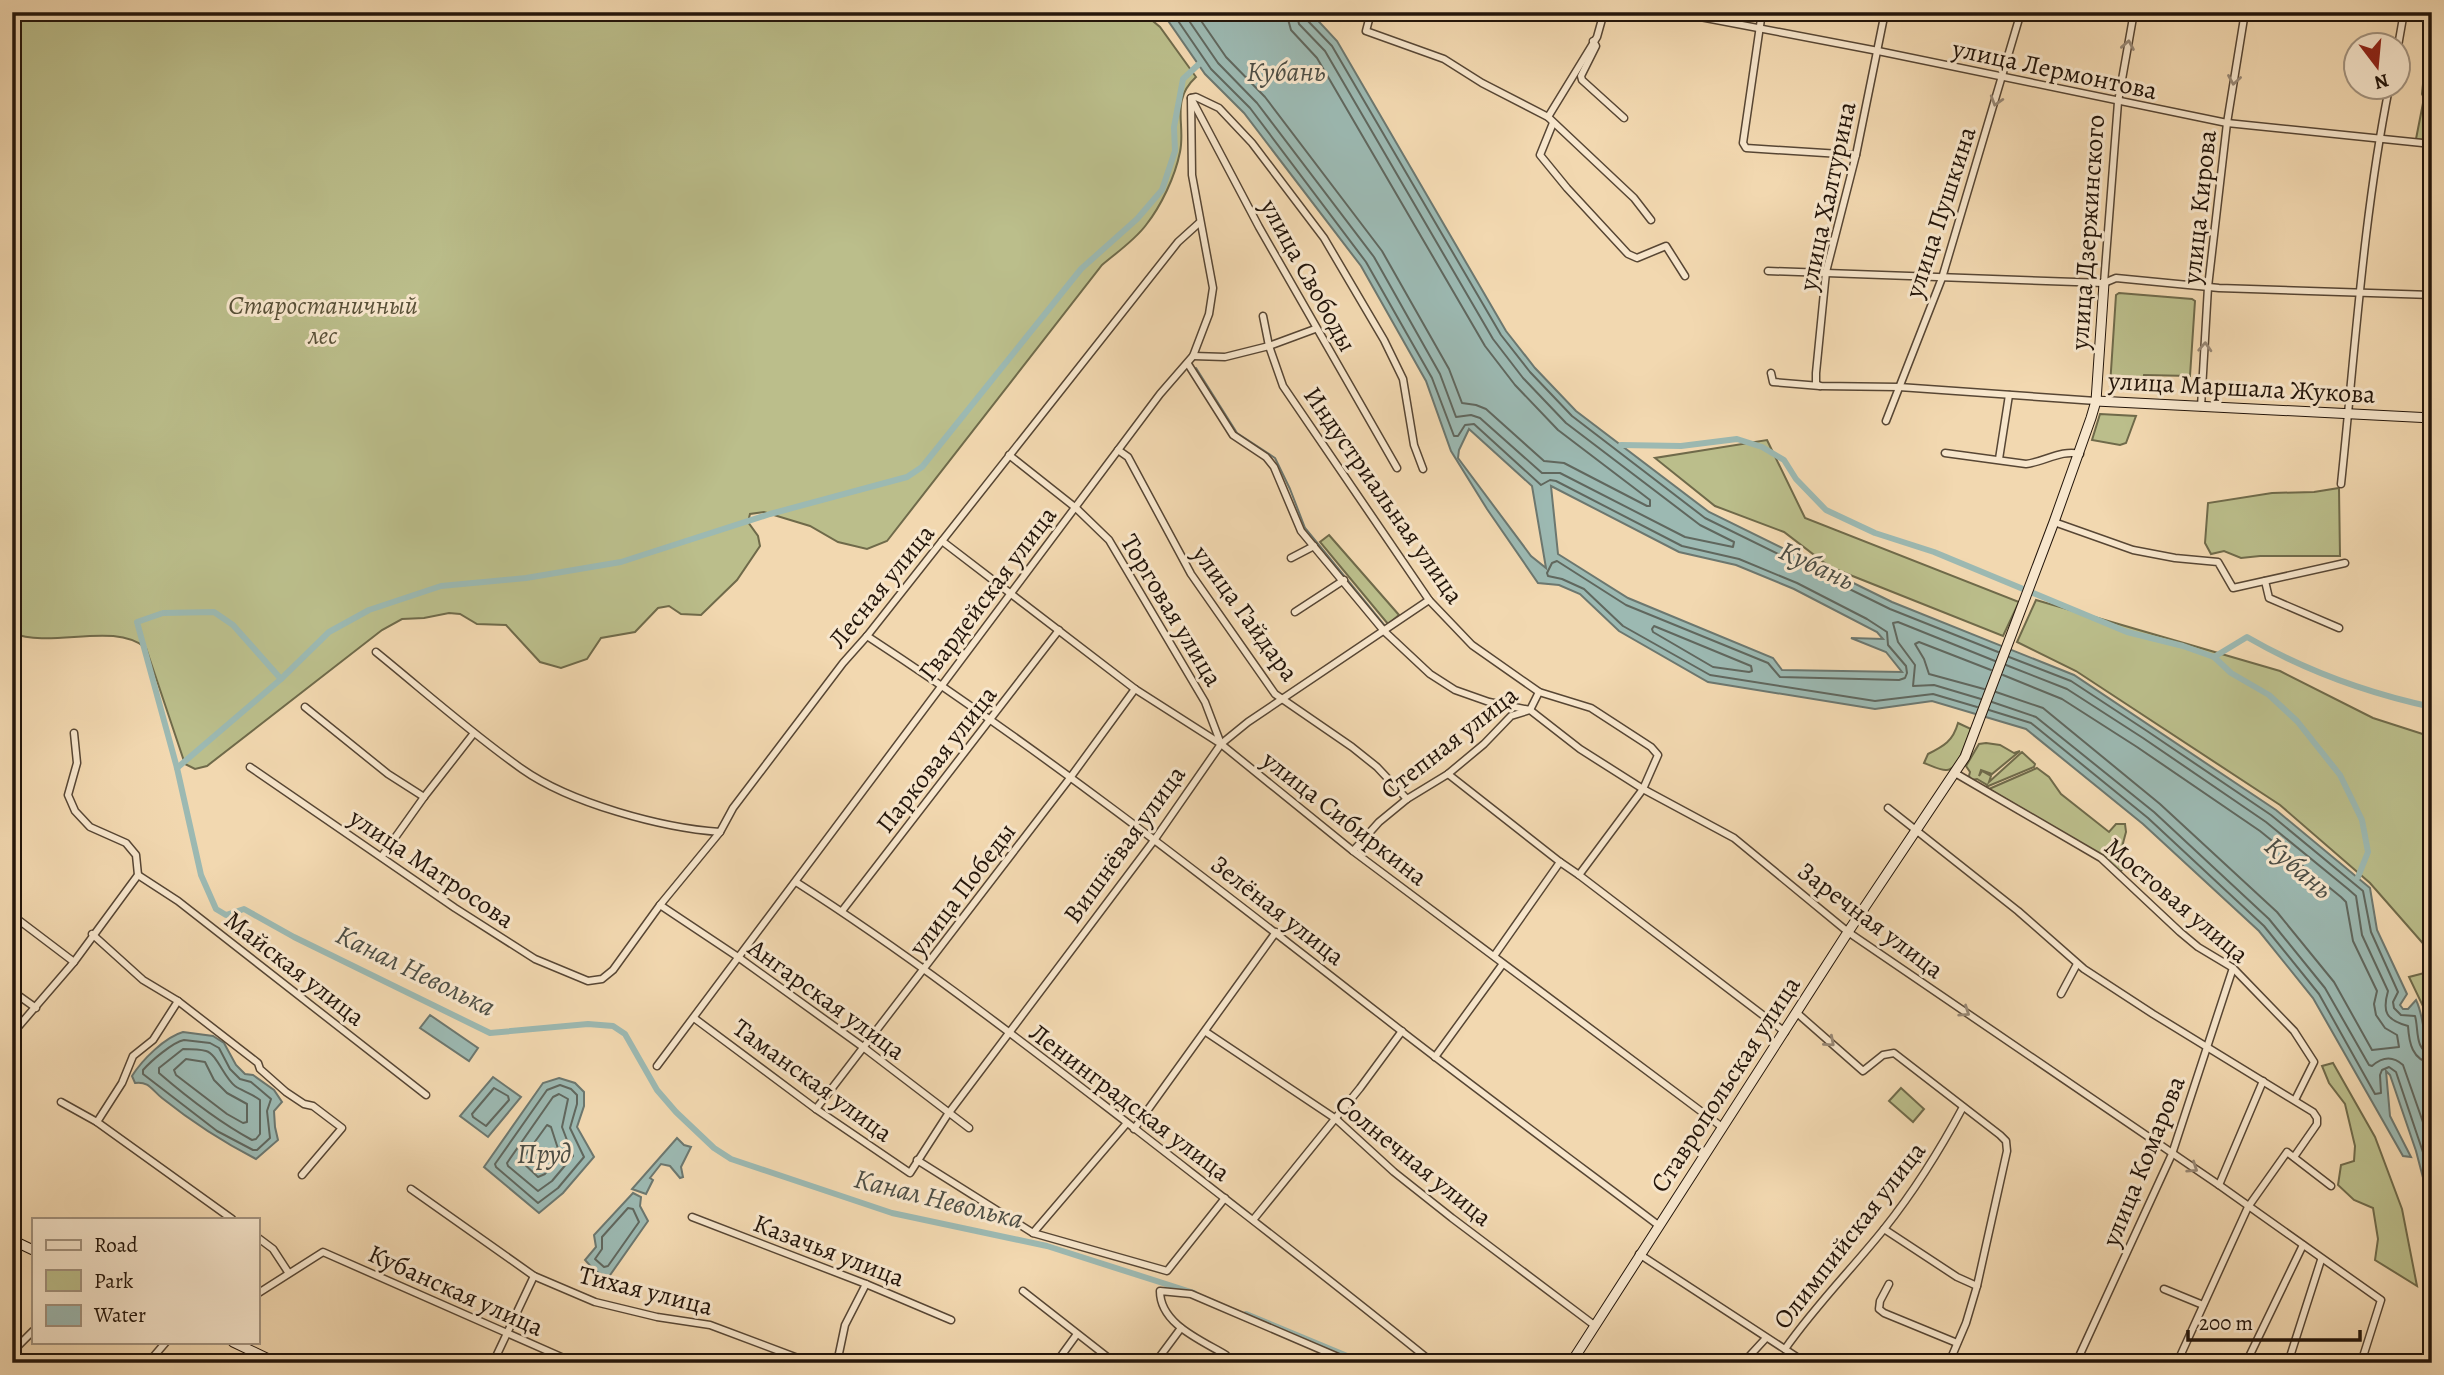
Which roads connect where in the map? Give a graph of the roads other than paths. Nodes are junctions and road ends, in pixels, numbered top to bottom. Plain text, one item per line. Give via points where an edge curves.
1 (1371, 12) edge
2 (1604, 12) edge
3 (1674, 12) edge
4 (1762, 12) edge
5 (1885, 12) edge
6 (2021, 12) edge
7 (2134, 12) edge
8 (2245, 12) edge
9 (2404, 12) edge
10 (1759, 30) junction
11 (2400, 32) edge
12 (1593, 41) junction
13 (1878, 51) junction
14 (2003, 77) junction
15 (1191, 98) junction
16 (2118, 102) junction
17 (2386, 102) edge
18 (1623, 118) dead end
19 (1550, 120) junction
20 (2227, 123) junction
21 (2379, 139) junction
22 (2432, 144) edge
23 (1856, 155) junction
24 (1651, 220) dead end
25 (1199, 223) junction
26 (1768, 271) dead end
27 (1826, 272) junction
28 (1685, 276) dead end
29 (1942, 278) junction
30 (2104, 283) junction
31 (2208, 287) junction
32 (2360, 292) junction
33 (2432, 295) edge
34 (1263, 316) dead end
35 (1315, 328) junction
36 (1269, 346) junction
37 (1194, 356) junction
38 (1188, 364) junction
39 (1771, 373) dead end
40 (1820, 386) junction
41 (1899, 387) junction
42 (2009, 395) junction
43 (2096, 401) junction
44 (2201, 407) junction
45 (2348, 414) junction
46 (2432, 418) edge
47 (1886, 421) dead end
48 (1118, 450) junction
49 (1945, 453) dead end
50 (2080, 454) junction
51 (1009, 455) junction
52 (1999, 459) junction
53 (1397, 468) dead end
54 (1423, 469) dead end
55 (2341, 484) dead end
56 (1076, 508) junction
57 (2054, 522) junction
58 (942, 541) junction
59 (1314, 546) junction
60 (1291, 558) dead end
61 (2345, 563) dead end
62 (1344, 580) junction
63 (2265, 581) junction
64 (1012, 593) junction
65 (1429, 600) junction
66 (1295, 612) dead end
67 (2339, 628) dead end
68 (1059, 629) junction
69 (1384, 631) junction
70 (867, 636) junction
71 (376, 652) dead end
72 (942, 684) junction
73 (1135, 689) junction
74 (1538, 692) junction
75 (1283, 699) junction
76 (305, 707) dead end
77 (1530, 710) junction
78 (992, 719) junction
79 (74, 733) dead end
80 (474, 733) junction
81 (1975, 734) joint
82 (1220, 744) junction
83 (250, 767) dead end
84 (1955, 773) junction
85 (1448, 774) junction
86 (1070, 778) junction
87 (1643, 789) junction
88 (424, 797) junction
89 (1406, 799) junction
90 (1888, 808) dead end
91 (1916, 830) junction
92 (720, 832) junction
93 (1155, 839) junction
94 (1353, 851) junction
95 (382, 856) junction
96 (1560, 862) junction
97 (138, 875) junction
98 (1580, 875) junction
99 (796, 881) junction
100 (660, 905) junction
101 (842, 911) junction
102 (12, 915) edge
103 (1276, 932) junction
104 (1848, 932) junction
105 (92, 934) junction
106 (1494, 956) junction
107 (738, 957) junction
108 (74, 962) junction
109 (2077, 964) junction
110 (1502, 965) junction
111 (2233, 968) junction
112 (924, 970) junction
113 (602, 979) joint
114 (12, 991) edge
115 (2061, 994) dead end
116 (178, 1001) junction
117 (36, 1008) junction
118 (1797, 1013) junction
119 (694, 1018) junction
120 (1402, 1031) junction
121 (1008, 1032) junction
122 (1206, 1032) junction
123 (1785, 1032) junction
124 (12, 1034) edge
125 (863, 1047) junction
126 (2208, 1048) junction
127 (1436, 1058) junction
128 (657, 1066) dead end
129 (2263, 1081) junction
130 (426, 1095) dead end
131 (2295, 1100) junction
132 (61, 1102) dead end
133 (1963, 1107) junction
134 (816, 1109) junction
135 (948, 1114) junction
136 (1336, 1119) junction
137 (97, 1122) junction
138 (1127, 1123) junction
139 (1722, 1127) junction
140 (969, 1128) dead end
141 (1134, 1129) junction
142 (2172, 1154) junction
143 (2294, 1157) junction
144 (918, 1160) junction
145 (910, 1173) joint
146 (302, 1175) dead end
147 (2219, 1185) junction
148 (2331, 1186) dead end
149 (411, 1189) dead end
150 (1225, 1198) junction
151 (2248, 1207) junction
152 (692, 1217) dead end
153 (231, 1218) edge
154 (1253, 1220) junction
155 (1658, 1225) junction
156 (1884, 1230) junction
157 (1033, 1233) junction
158 (259, 1238) edge
159 (12, 1240) edge
160 (2302, 1245) junction
161 (32, 1250) edge
162 (1639, 1254) junction
163 (2321, 1260) junction
164 (288, 1272) junction
165 (534, 1276) junction
166 (866, 1284) junction
167 (1889, 1284) dead end
168 (1977, 1286) junction
169 (2164, 1289) dead end
170 (259, 1291) edge
171 (1023, 1291) dead end
172 (2203, 1306) junction
173 (951, 1320) dead end
174 (1594, 1325) junction
175 (1181, 1328) junction
176 (32, 1332) edge
177 (507, 1334) junction
178 (1077, 1334) junction
179 (1766, 1338) junction
180 (1957, 1343) junction
181 (164, 1344) edge
182 (237, 1344) edge
183 (1785, 1349) junction
184 (12, 1353) edge
185 (1226, 1355) dead end
186 (148, 1363) edge
187 (277, 1363) edge
188 (493, 1363) edge
189 (575, 1363) edge
190 (811, 1363) edge
191 (837, 1363) edge
192 (1056, 1363) edge
193 (1115, 1363) edge
194 (1156, 1363) edge
195 (1352, 1363) edge
196 (1433, 1363) edge
197 (1571, 1363) edge
198 (1743, 1363) edge
199 (1806, 1363) edge
200 (1949, 1363) edge
201 (2076, 1363) edge
202 (2176, 1363) edge
203 (2246, 1363) edge
204 (2288, 1363) edge
205 (2361, 1363) edge

1 - 19 street via 1366,31 1444,59
2 - 12 street
3 - 10 street, улица Лермонтова
4 - 10 street
5 - 13 street, улица Халтурина
6 - 14 street, улица Пушкина
16 -> 7 street, улица Дзержинского
8 -> 20 street, улица Кирова
9 - 11 street
10 - 13 street, улица Лермонтова
10 - 23 street via 1742,144 1746,148
12 - 18 street via 1596,46 1581,76
12 - 19 street
13 - 14 street, улица Лермонтова
13 - 23 street, улица Халтурина
14 - 16 street, улица Лермонтова
14 -> 29 street, улица Пушкина
15 - 25 street, Гвардейская улица via 1192,175
15 - 35 street, улица Свободы
15 - 54 street via 1219,108 1244,134 1324,238 1403,379
16 - 20 street, улица Лермонтова
16 - 30 street, улица Дзержинского
17 - 21 street
19 - 24 street
19 - 28 street via 1540,155 1567,188 1628,254 1637,258 1666,246
20 - 21 street, улица Лермонтова
20 - 31 street, улица Кирова
21 - 22 street, улица Лермонтова
21 - 32 street
23 - 27 street, улица Халтурина
25 - 37 street, Гвардейская улица via 1213,288
25 - 51 street, Лесная улица via 1178,242
26 - 27 street
27 - 29 street
27 - 40 street, улица Халтурина via 1816,373
29 - 30 street
29 - 41 street, улица Пушкина
30 - 31 street via 2116,278
30 - 43 main road, улица Дзержинского
31 - 32 street
44 -> 31 street, улица Кирова
32 - 33 street
32 - 45 street
34 - 36 street, Индустриальная улица
35 - 36 street
35 - 53 street, улица Свободы
36 - 37 street via 1225,357
36 - 65 street, Индустриальная улица via 1283,386
37 - 38 street, Гвардейская улица
38 - 48 street, Гвардейская улица
38 - 59 street, Заречная улица via 1233,435 1274,467 1301,531
39 - 40 street, улица Маршала Жукова via 1773,382
40 - 41 street, улица Маршала Жукова
41 - 42 street, улица Маршала Жукова
41 - 47 street, улица Пушкина
42 - 43 street, улица Маршала Жукова
42 - 52 street
43 - 44 main road, улица Маршала Жукова
43 - 50 main road, улица Дзержинского
44 - 45 main road, улица Маршала Жукова
45 - 46 main road, улица Маршала Жукова
45 - 55 street
48 - 56 street, Гвардейская улица
48 - 75 street, улица Гайдара via 1128,457 1191,574
49 - 52 street
50 - 52 street via 2071,451 2026,464
50 - 57 main road, улица Дзержинского
51 - 56 street, Торговая улица
51 - 58 street, Лесная улица
56 - 64 street, Гвардейская улица
56 - 82 street, Торговая улица via 1117,550 1205,702
57 - 63 street via 2133,550 2218,562 2233,588
57 - 81 main road, улица Дзержинского
58 - 64 street, улица Сибиркина
58 - 70 street, Лесная улица
59 - 60 street
59 - 62 street, Заречная улица
61 - 63 street
62 - 66 street
62 - 69 street, Заречная улица
63 - 67 street via 2269,598
64 - 68 street, улица Сибиркина
64 - 72 street, Гвардейская улица
65 - 69 street, Вишнёвая улица
65 - 74 street, Индустриальная улица via 1472,645
68 - 73 street, улица Сибиркина
68 - 78 street, Парковая улица
69 - 75 street, Вишнёвая улица
69 - 77 street, Заречная улица via 1430,674 1455,690
70 - 72 street, Зелёная улица
70 - 92 street, Лесная улица via 741,796
71 - 80 street
72 - 78 street, Зелёная улица
72 - 99 street, Гвардейская улица
73 - 82 street, улица Сибиркина
73 - 86 street, улица Победы
74 - 77 street, Степная улица
74 - 87 street, Индустриальная улица via 1591,708 1651,747 1658,755 1657,762
75 - 82 street, Вишнёвая улица
75 - 89 street, улица Гайдара via 1352,747
76 - 88 street
77 - 85 street, Степная улица via 1511,716
77 - 87 street, Заречная улица
78 - 86 street, Зелёная улица
78 - 101 street, Парковая улица
79 - 97 street via 77,763 68,795 75,811 90,827 126,844 136,855
80 - 88 street
80 - 92 street via 524,771 583,800 690,830
81 - 84 main road, Ставропольская улица
82 - 93 street, Вишнёвая улица
82 - 94 street, улица Сибиркина
83 - 95 street, улица Матросова
84 - 91 main road, Ставропольская улица
84 - 111 street, Мостовая улица via 2101,858 2180,932
85 - 89 street, Степная улица
85 - 96 street
86 - 93 street, Зелёная улица
86 - 112 street, улица Победы
87 - 98 street, Индустриальная улица
87 - 104 street, Заречная улица via 1734,838
88 - 95 street
89 - 94 street, Степная улица
90 - 91 street
91 - 104 main road, Ставропольская улица
91 - 109 street
92 - 100 street, Лесная улица
93 - 103 street, Зелёная улица
93 - 121 street, Вишнёвая улица
94 - 106 street, улица Сибиркина
95 - 113 street, улица Матросова via 535,959 588,981
96 - 98 street
96 - 106 street
97 - 105 street
97 - 130 street, Майская улица via 178,901
98 - 123 street
99 - 101 street, Ленинградская улица
99 - 107 street, Гвардейская улица
100 - 107 street, Ангарская улица
100 - 113 street, Лесная улица
101 - 112 street, Ленинградская улица
102 - 108 street
103 - 120 street, Зелёная улица
103 - 122 street
104 - 118 main road, Ставропольская улица
104 -> 142 street, Заречная улица
105 - 108 street
105 - 116 street via 143,980
106 - 110 street, улица Сибиркина
107 - 119 street, Гвардейская улица
107 - 125 street, Ангарская улица
108 - 117 street
109 - 115 street
109 - 126 street
110 - 127 street
110 - 139 street, улица Сибиркина
111 - 126 street, улица Комарова
111 - 131 street, Мостовая улица via 2294,1031 2314,1062
112 - 121 street, Ленинградская улица
112 - 125 street, улица Победы
114 - 117 street
116 - 137 street via 153,1040 133,1056
116 - 146 street via 258,1063 286,1092 342,1128
117 - 124 street
118 - 123 main road, Ставропольская улица
118 -> 133 street via 1863,1071 1883,1055 1894,1053
119 - 128 street, Гвардейская улица
119 - 134 street, Таманская улица
120 - 127 street, Зелёная улица
120 - 136 street
121 - 135 street, Вишнёвая улица
121 - 138 street, Ленинградская улица
122 - 136 street, Солнечная улица
122 - 141 street
123 - 139 main road, Ставропольская улица
125 - 134 street, улица Победы
125 - 135 street, Ангарская улица
126 - 129 street
126 - 142 street, улица Комарова
127 - 155 street, Зелёная улица
129 - 131 street
129 - 147 street
131 - 143 street via 2317,1118
132 - 137 street
133 - 156 street, Олимпийская улица via 1928,1171
133 - 168 street via 2000,1135 2007,1151
134 - 145 street, Таманская улица
135 - 140 street, Ангарская улица
135 - 144 street, Вишнёвая улица
136 - 154 street
136 - 174 street, Солнечная улица via 1394,1172
137 - 153 street
138 - 141 street, Ленинградская улица
138 - 157 street
139 - 155 main road, Ставропольская улица
141 - 150 street, Ленинградская улица
142 -> 147 street, Заречная улица
142 - 201 street, улица Комарова
143 - 148 street
143 - 151 street via 2287,1152
144 - 145 street, Вишнёвая улица
144 - 157 street, Таманская улица
147 - 151 street, Заречная улица
149 - 165 street, Тихая улица
150 - 154 street, Ленинградская улица
150 - 157 street, Таманская улица via 1167,1271
151 - 160 street, Заречная улица
151 - 172 street
152 - 166 street, Казачья улица
154 - 196 street, Ленинградская улица
155 - 162 main road, Ставропольская улица
156 - 168 street
156 - 183 street, Олимпийская улица
158 - 164 street via 273,1249
159 - 161 main road
160 - 163 street, Заречная улица
160 - 203 street
162 - 174 main road, Ставропольская улица
162 - 179 street
163 - 204 street
163 - 205 street, Заречная улица via 2381,1300
164 - 170 street
164 - 177 street, Кубанская улица via 323,1252
165 - 177 street
165 - 190 street, Тихая улица via 595,1302 710,1325
166 - 173 street, Казачья улица
166 - 191 street via 845,1325
167 - 180 street via 1879,1309
168 - 180 street
169 - 172 street
171 - 178 street
172 - 202 street
174 - 197 main road, Ставропольская улица
175 - 185 street
175 - 194 street
175 - 195 street via 1163,1310 1160,1291 1191,1294
176 - 184 street
177 - 188 street
177 - 189 street, Кубанская улица
178 - 192 street
178 - 193 street
179 - 183 street
179 - 198 street, Олимпийская улица
180 - 200 street
181 - 186 street
182 - 187 main road
183 - 199 street

